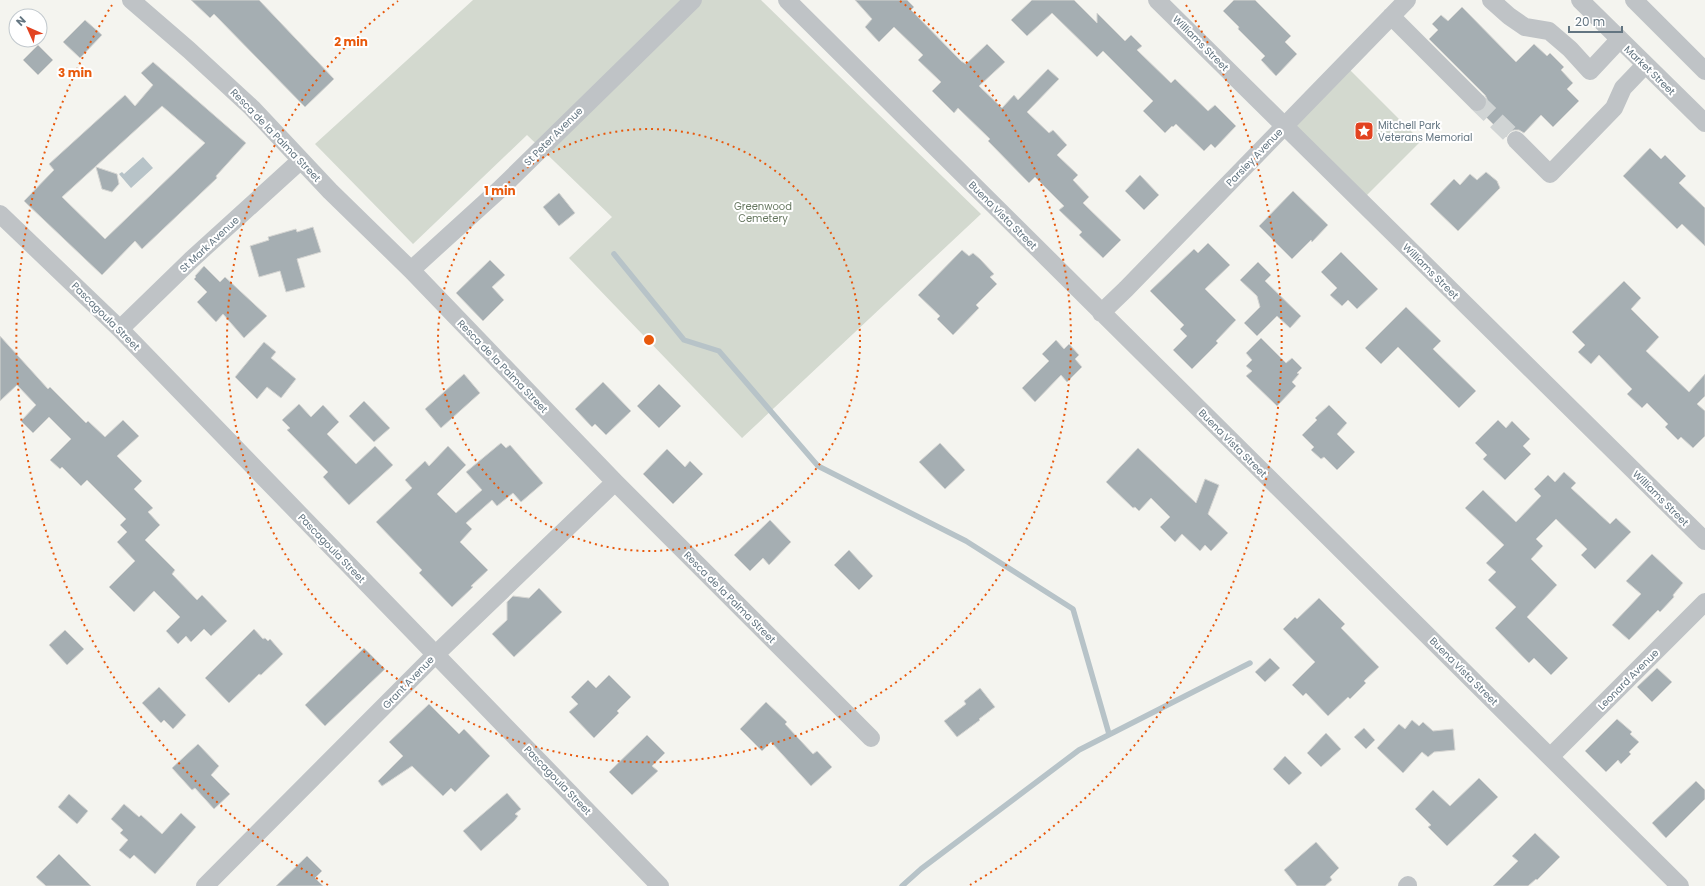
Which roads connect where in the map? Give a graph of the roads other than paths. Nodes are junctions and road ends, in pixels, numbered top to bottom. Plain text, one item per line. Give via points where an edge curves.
1 (131, 0) edge
2 (693, 0) edge
3 (787, 0) edge
4 (1157, 0) edge
5 (1407, 0) edge
6 (1492, 0) edge
7 (1580, 0) edge
8 (1634, 0) edge
9 (1391, 16) junction
10 (1619, 40) junction
11 (1645, 65) junction
12 (1705, 71) edge
13 (1477, 102) tunnel mouth
14 (1705, 123) edge
15 (1284, 126) junction
16 (1516, 140) tunnel mouth
17 (301, 160) junction
18 (0, 214) edge
19 (411, 270) junction
20 (1102, 313) junction
21 (120, 329) junction
22 (615, 482) junction
23 (1705, 542) edge
24 (1705, 602) edge
25 (436, 654) junction
26 (871, 738) dead end
27 (1551, 756) junction
28 (205, 886) edge
29 (660, 886) edge
30 (1680, 886) edge

1 - 17 street, Resca de la Palma Street via 252,108
2 - 19 street, St Peter Avenue via 499,190
3 - 20 street, Buena Vista Street
4 - 15 street, Williams Street
5 - 9 street, Parsley Avenue
6 - 10 street via 1525,27 1549,31 1590,71
7 - 10 street, Market Street
8 - 12 street
9 - 13 street
9 - 15 street, Parsley Avenue
10 - 11 street, Market Street
11 - 14 street, Market Street
11 - 16 street via 1623,88 1614,108 1550,174
15 - 20 street, Parsley Avenue
15 - 23 street, Williams Street
17 - 19 street, Resca de la Palma Street
17 - 21 street, St Mark Avenue
18 - 21 street, Pascagoula Street
19 - 22 street, Resca de la Palma Street
20 - 27 street, Buena Vista Street
21 - 25 street, Pascagoula Street
22 - 25 street, Grant Avenue
22 - 26 street, Resca de la Palma Street
24 - 27 street, Leonard Avenue
25 - 28 street, Grant Avenue
25 - 29 street, Pascagoula Street
27 - 30 street, Buena Vista Street

